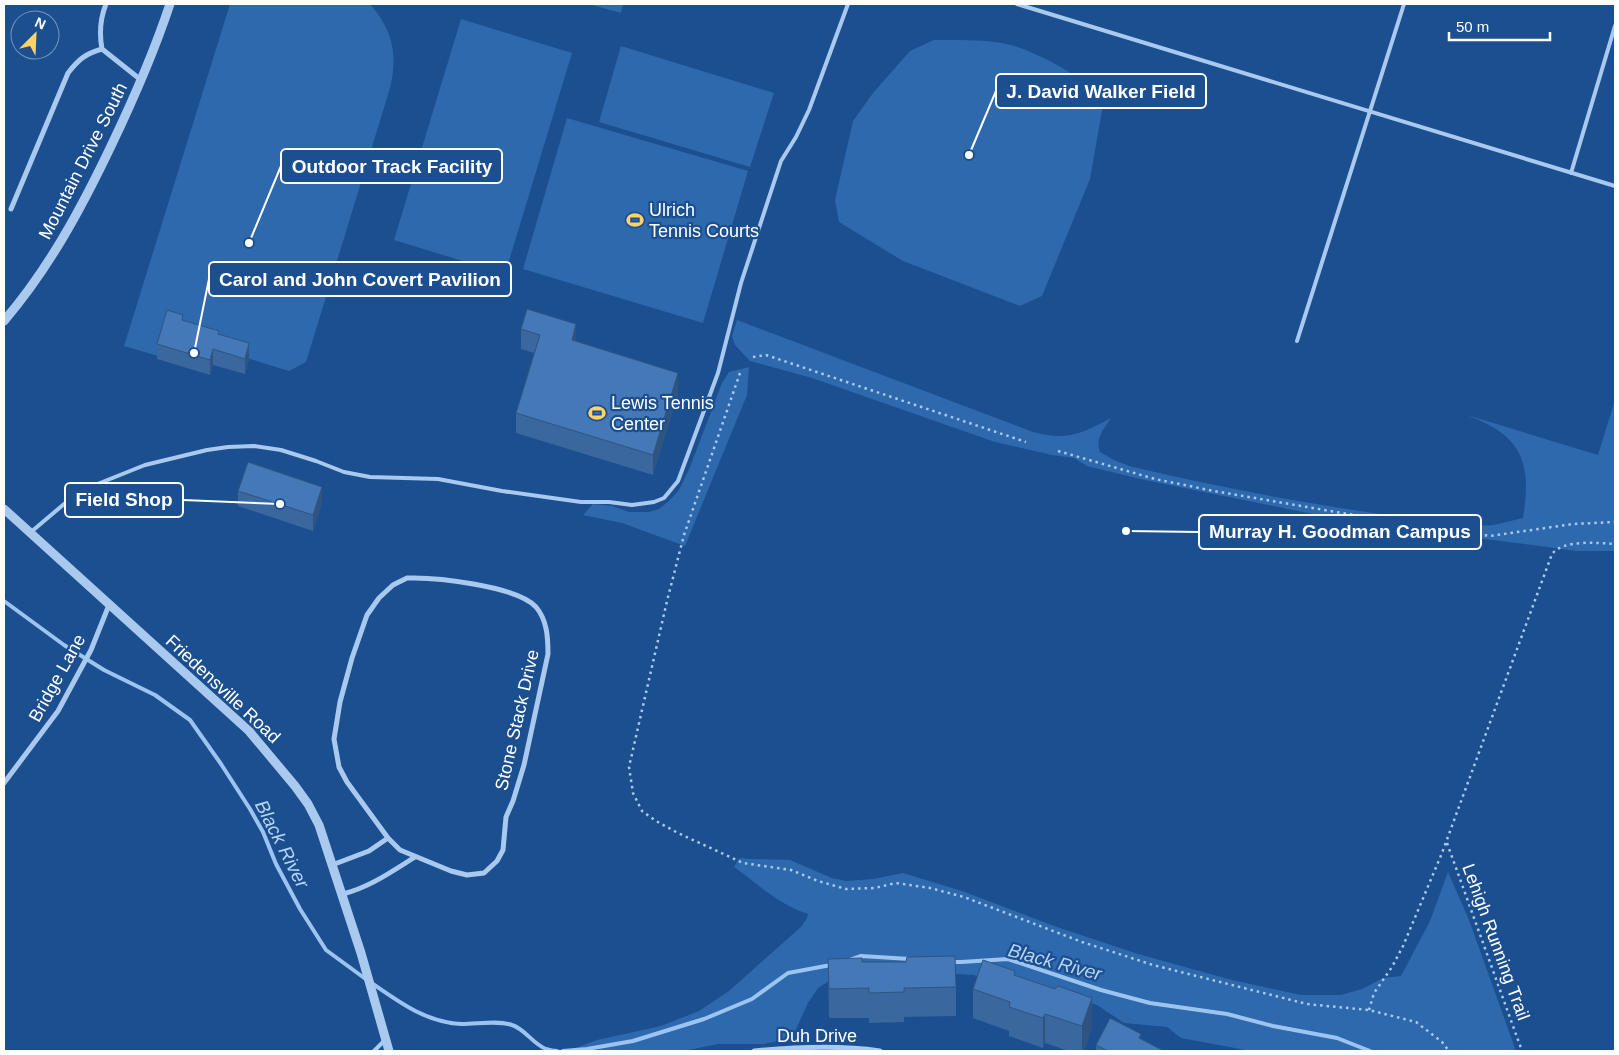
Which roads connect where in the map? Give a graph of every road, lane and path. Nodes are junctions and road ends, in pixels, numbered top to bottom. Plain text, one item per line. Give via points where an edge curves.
1 (106, 4) edge
2 (170, 4) edge
3 (848, 4) edge
4 (1019, 4) edge
5 (1404, 4) edge
6 (1615, 26) edge
7 (102, 48) junction
8 (142, 80) junction
9 (1370, 112) junction
10 (1571, 173) junction
11 (1615, 186) edge
12 (11, 209) dead end
13 (4, 321) edge
14 (1297, 341) dead end
15 (753, 357) dead end
16 (740, 373) dead end
17 (1026, 442) dead end
18 (1058, 451) dead end
19 (4, 509) edge
20 (1615, 522) edge
21 (30, 533) junction
22 (1615, 544) edge
23 (109, 605) junction
24 (4, 784) edge
25 (388, 838) junction
26 (1446, 841) junction
27 (414, 857) junction
28 (332, 865) junction
29 (343, 894) junction
30 (1369, 1010) junction
31 (385, 1040) junction
32 (374, 1051) edge
33 (389, 1051) edge
34 (754, 1051) edge
35 (880, 1051) edge
36 (1449, 1051) edge
37 (1522, 1051) edge

1 - 7 street via 100,24
2 - 8 street, Mountain Drive South
3 - 21 lane via 809,110 780,160 741,283 718,373 678,481 664,498 632,505 582,502 438,479 370,477 344,472 281,450 228,447 145,466 95,485 70,498
4 - 9 lane
5 - 9 lane
6 - 10 lane
7 - 8 street
7 - 12 street via 86,54 68,72
8 - 13 street, Mountain Drive South via 60,245
9 - 10 lane
9 - 14 lane
10 - 11 lane
15 - 17 path via 766,355
16 - 30 path via 684,535 631,758 629,767 633,792 642,811 678,833 743,863 791,870 846,889 875,888 896,882 930,888 964,897 1153,965 1307,1004
18 - 20 path via 1155,479 1214,491 1490,536 1573,524
19 - 21 street, Friedensville Road
21 - 23 street, Friedensville Road
22 - 26 path via 1586,543 1561,547 1552,554
23 - 24 street, Bridge Lane via 91,650 51,722
23 - 28 street, Friedensville Road via 249,731 282,769 319,825
25 - 27 street, Stone Stack Drive via 400,850
25 - 27 street, Stone Stack Drive via 339,767 334,739 340,702 367,615 393,585 407,578 454,582 512,593 525,599 536,607 544,620 548,654 524,765 506,817 503,850 498,862 484,873 467,875
25 - 28 street via 369,851
26 - 30 path via 1403,946 1374,993
26 - 37 path, Lehigh Running Trail
27 - 29 street via 382,879
28 - 29 street, Friedensville Road
29 - 31 street, Friedensville Road
30 - 36 path via 1416,1022
31 - 32 lane
31 - 33 street, Friedensville Road
34 - 35 street, Duh Drive via 856,1048

